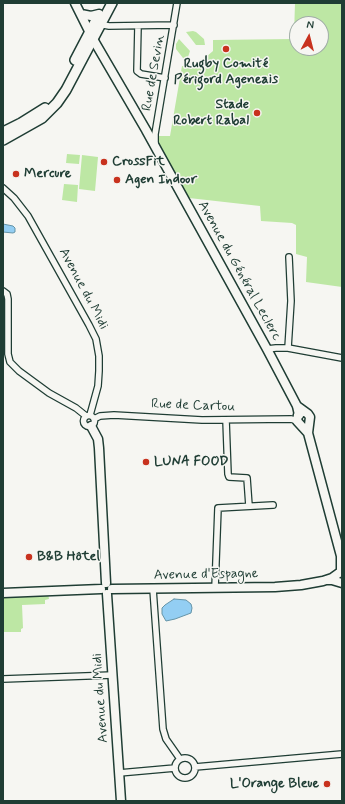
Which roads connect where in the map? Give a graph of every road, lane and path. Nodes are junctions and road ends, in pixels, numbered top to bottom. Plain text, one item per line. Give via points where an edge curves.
1 (75, 3) edge
2 (105, 3) edge
3 (112, 3) edge
4 (177, 3) edge
5 (81, 14) junction
6 (99, 14) junction
7 (97, 24) junction
8 (174, 25) junction
9 (138, 26) junction
10 (92, 35) junction
11 (165, 78) junction
12 (3, 132) edge
13 (3, 140) edge
14 (155, 146) junction
15 (3, 188) edge
16 (289, 257) dead end
17 (3, 291) edge
18 (288, 348) junction
19 (267, 350) junction
20 (342, 358) edge
21 (300, 417) junction
22 (90, 419) junction
23 (226, 420) junction
24 (273, 505) dead end
25 (250, 506) junction
26 (342, 559) edge
27 (340, 571) edge
28 (323, 581) junction
29 (342, 583) edge
30 (215, 588) junction
31 (107, 589) junction
32 (153, 589) junction
33 (3, 593) edge
34 (113, 675) junction
35 (3, 679) edge
36 (342, 754) edge
37 (180, 759) junction
38 (196, 767) junction
39 (175, 768) junction
40 (119, 773) junction
41 (121, 801) edge

1 - 5 street, Avenue du Général Leclerc
2 - 6 main road
3 - 7 main road
4 - 8 street, Rue de Sevin
5 - 6 street
5 - 10 street, Avenue du Général Leclerc
6 - 7 main road
7 - 9 street
7 - 10 main road
8 - 9 street
8 - 11 street, Rue de Sevin
9 - 11 street via 137,71
10 - 12 main road via 56,95 45,108
10 - 13 main road via 66,90 57,103 42,118
10 - 14 street, Avenue du Général Leclerc
11 - 14 street, Rue de Sevin
14 - 19 street, Avenue du Général Leclerc
15 - 22 street, Avenue du Midi via 28,216 96,340 99,356 98,386
16 - 18 street via 291,296
17 - 22 street via 8,299 10,362 49,393
18 - 19 street
18 - 20 street
19 - 21 street, Avenue du Général Leclerc
21 - 23 street, Rue de Cartou
21 - 26 street via 308,433
22 - 23 street, Rue de Cartou via 114,415
22 - 31 street, Avenue du Midi via 99,446
23 - 25 street via 228,474 230,477 247,478
24 - 25 street
25 - 30 street via 218,508
26 - 27 street
27 - 28 street
27 - 29 street via 339,579
28 - 29 street
28 - 30 street, Avenue d'Espagne via 275,587
30 - 32 street, Avenue d'Espagne
31 - 32 street, Avenue d'Espagne
31 - 33 street, Avenue d'Espagne
31 - 34 street, Avenue du Midi
32 - 37 street via 163,729 166,739
34 - 35 street
34 - 40 street, Avenue du Midi
36 - 38 street
37 - 38 street via 190,759
37 - 39 street
38 - 39 street via 194,773 186,778 178,776
39 - 40 street
40 - 41 street, Avenue du Midi

